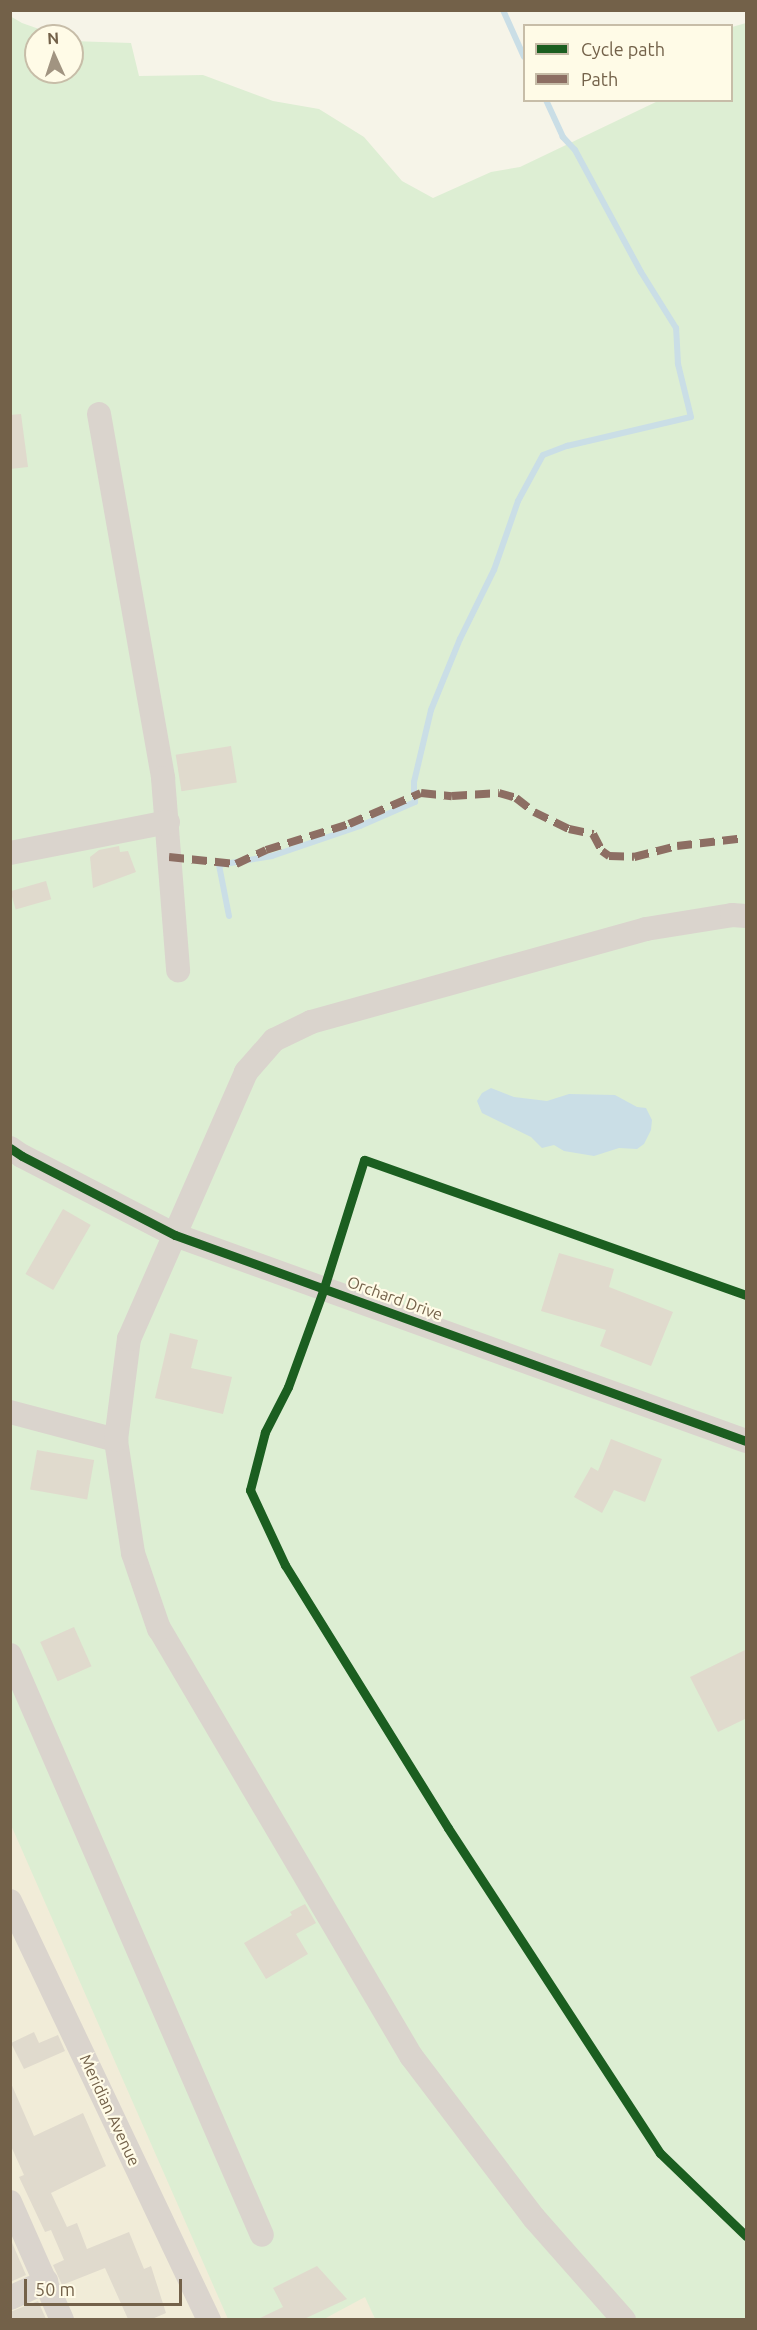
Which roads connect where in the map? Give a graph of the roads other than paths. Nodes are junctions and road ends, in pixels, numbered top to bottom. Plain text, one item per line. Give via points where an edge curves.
1 (99, 414) dead end
2 (168, 822) junction
3 (12, 846) edge
4 (747, 916) edge
5 (178, 970) dead end
6 (10, 1148) edge
7 (175, 1235) junction
8 (10, 1412) edge
9 (116, 1440) junction
10 (747, 1441) edge
11 (10, 1655) edge
12 (10, 1900) edge
13 (11, 2207) edge
14 (262, 2235) dead end
15 (46, 2281) junction
16 (10, 2298) edge
17 (62, 2319) edge
18 (208, 2319) edge
19 (624, 2319) edge

1 - 2 street
2 - 3 street
2 - 5 street
4 - 7 street via 646,929 311,1022 274,1040 246,1072
6 - 7 street, Orchard Drive
7 - 9 street via 129,1339
7 - 10 street, Orchard Drive
8 - 9 street
9 - 19 street via 133,1553 159,1629 411,2056 534,2218
11 - 14 street
12 - 18 street, Meridian Avenue
13 - 15 street
15 - 16 street
15 - 17 street

